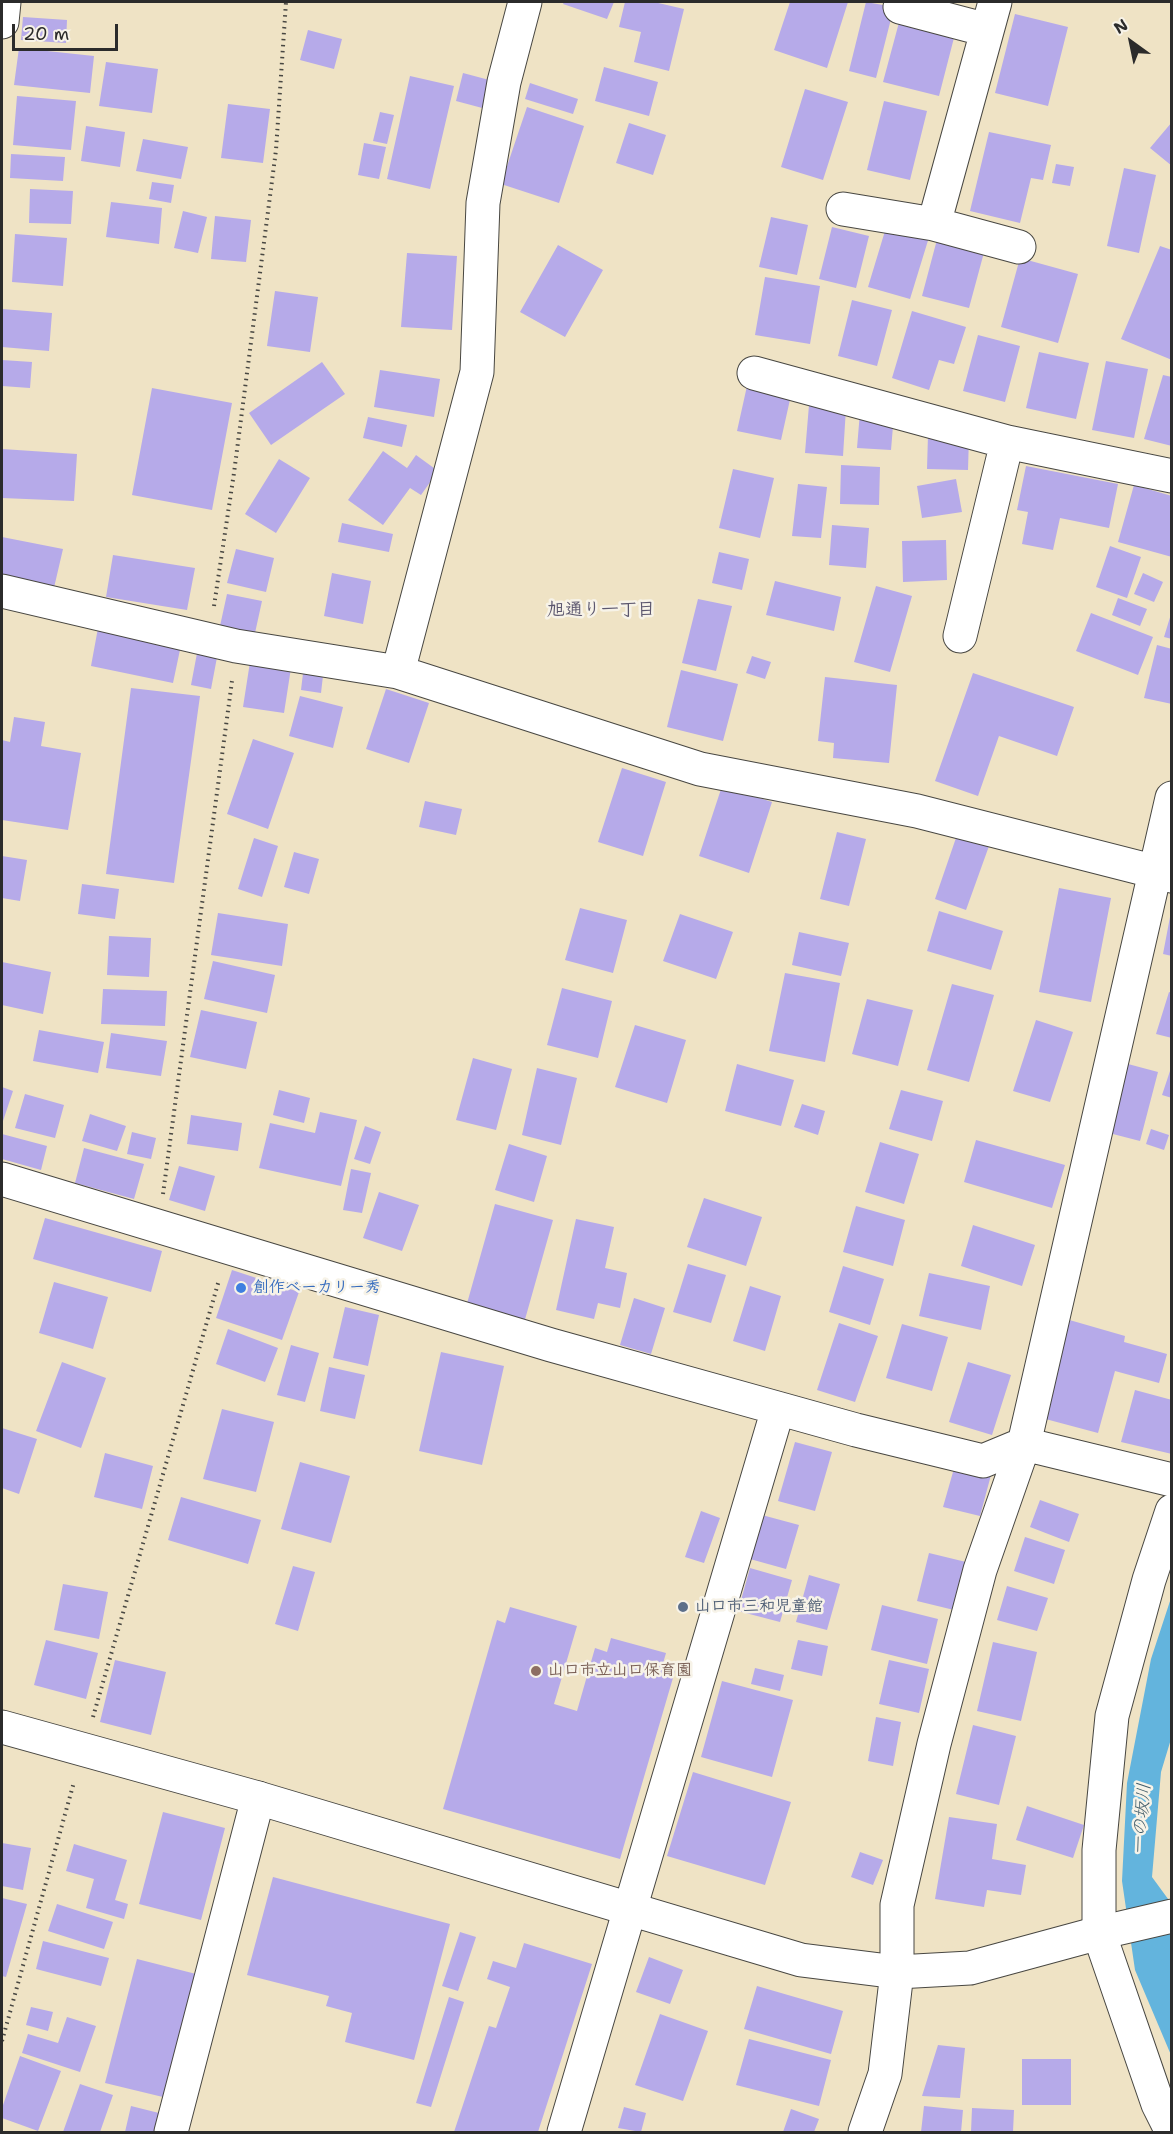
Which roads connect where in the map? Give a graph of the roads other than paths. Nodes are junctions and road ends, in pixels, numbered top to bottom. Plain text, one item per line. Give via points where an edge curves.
1 (4, 2) edge
2 (525, 2) edge
3 (900, 7) dead end
4 (991, 16) edge
5 (2, 22) edge
6 (843, 209) dead end
7 (934, 224) junction
8 (1019, 247) dead end
9 (754, 373) dead end
10 (1007, 442) junction
11 (1172, 476) edge
12 (2, 591) edge
13 (960, 636) dead end
14 (398, 672) junction
15 (1172, 798) edge
16 (1163, 874) edge
17 (2, 1179) edge
18 (777, 1409) junction
19 (1024, 1444) junction
20 (1172, 1480) edge
21 (1172, 1511) edge
22 (2, 1727) edge
23 (258, 1798) junction
24 (630, 1910) junction
25 (1172, 1916) edge
26 (1105, 1931) junction
27 (897, 1972) junction
28 (1172, 2132) edge
29 (171, 2133) edge
30 (564, 2133) edge
31 (865, 2133) edge

1 - 5 street
2 - 14 street via 504,82 483,203 477,372
3 - 4 street
4 - 7 street
6 - 7 street
7 - 8 street
9 - 10 street
10 - 11 street
10 - 13 street
12 - 14 street via 223,643
14 - 16 street via 700,769 917,811
15 - 16 street
16 - 19 street
17 - 18 street
18 - 19 street via 982,1461
18 - 24 street
19 - 20 street
19 - 27 street via 980,1570 934,1744 897,1905
21 - 26 street via 1112,1716 1099,1850
22 - 23 street
23 - 24 street
23 - 29 street
24 - 27 street via 801,1960
24 - 30 street
25 - 26 street
26 - 27 street via 970,1968
26 - 28 street via 1158,2104
27 - 31 street via 885,2074

